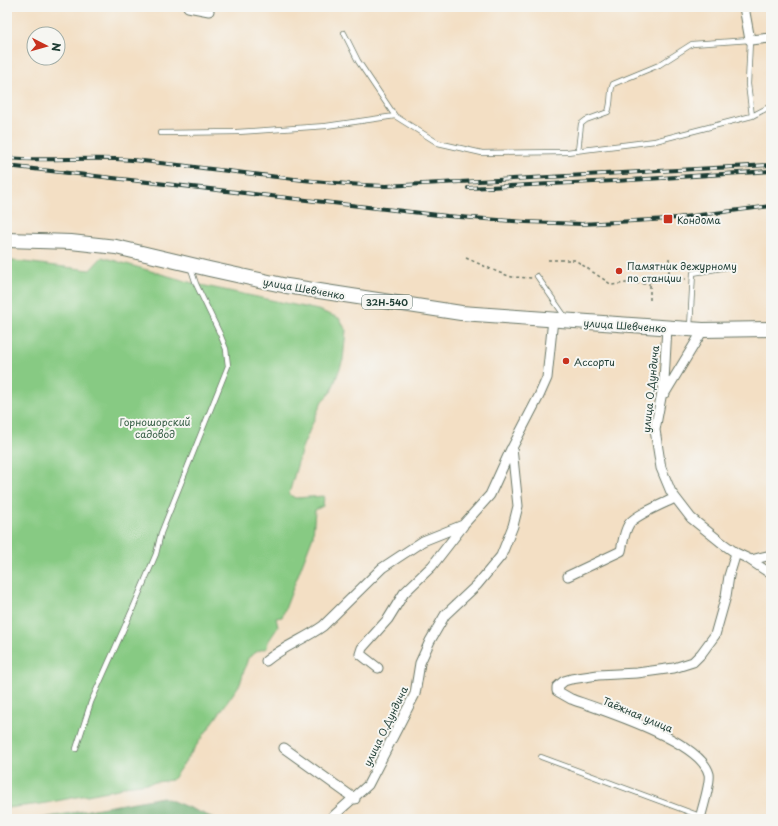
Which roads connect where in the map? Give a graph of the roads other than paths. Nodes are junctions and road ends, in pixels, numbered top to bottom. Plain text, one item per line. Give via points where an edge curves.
1 (188, 7) edge
2 (744, 7) edge
3 (209, 11) dead end
4 (344, 33) dead end
5 (771, 38) edge
6 (750, 40) junction
7 (771, 106) edge
8 (395, 116) junction
9 (752, 116) junction
10 (160, 133) dead end
11 (578, 150) junction
12 (7, 240) edge
13 (189, 265) junction
14 (733, 266) dead end
15 (538, 278) road end
16 (553, 320) junction
17 (568, 321) junction
18 (667, 327) junction
19 (771, 329) edge
20 (696, 330) junction
21 (659, 403) junction
22 (512, 448) junction
23 (675, 498) junction
24 (464, 525) junction
25 (736, 553) junction
26 (771, 555) edge
27 (750, 560) junction
28 (771, 574) edge
29 (568, 576) dead end
30 (266, 661) dead end
31 (378, 668) dead end
32 (284, 748) dead end
33 (76, 750) dead end
34 (541, 757) dead end
35 (354, 799) junction
36 (702, 818) edge
37 (330, 819) edge

1 - 3 street
2 - 6 street
4 - 8 lane via 358,62
5 - 6 street
6 - 9 lane via 748,84
6 - 11 lane via 692,44 659,65 613,84 608,112 581,124
7 - 9 lane
8 - 10 lane via 326,126 237,132
8 - 11 lane via 438,143 482,153
9 - 11 lane via 655,141
12 - 13 main road, улица Шевченко / 32Н-540 via 71,242 116,247
13 - 16 main road, улица Шевченко / 32Н-540 via 287,286 396,304 461,313
13 - 33 lane via 226,349 228,366 161,533 156,554 91,702
14 - 20 lane via 693,273
15 - 17 lane
16 - 17 main road, улица Шевченко / 32Н-540
16 - 22 street via 547,378
17 - 18 main road, улица Шевченко / 32Н-540
18 - 20 main road, улица Шевченко / 32Н-540
18 - 21 street, улица О.Дундича via 664,381
19 - 20 main road, улица Шевченко / 32Н-540
20 - 21 street
21 - 23 street, улица О.Дундича via 655,430 661,468
22 - 24 street via 490,495
22 - 35 street, улица О.Дундича via 518,506 501,556 477,585 445,616 420,663 415,694 368,785
23 - 25 street, улица О.Дундича via 691,518
23 - 29 street via 643,513 630,523 624,535 621,551
24 - 30 street via 423,541 397,557 382,568 323,626 278,651
24 - 31 street via 432,566 404,593 388,619 362,648 360,654
25 - 27 street, улица О.Дундича
25 - 36 street, Таёжная улица via 715,635 693,662 674,668 564,681 557,687 558,691 571,699 662,734 692,753 704,764 709,775
26 - 27 street
27 - 28 street, улица О.Дундича
32 - 35 street
34 - 36 lane
35 - 37 street, улица О.Дундича

